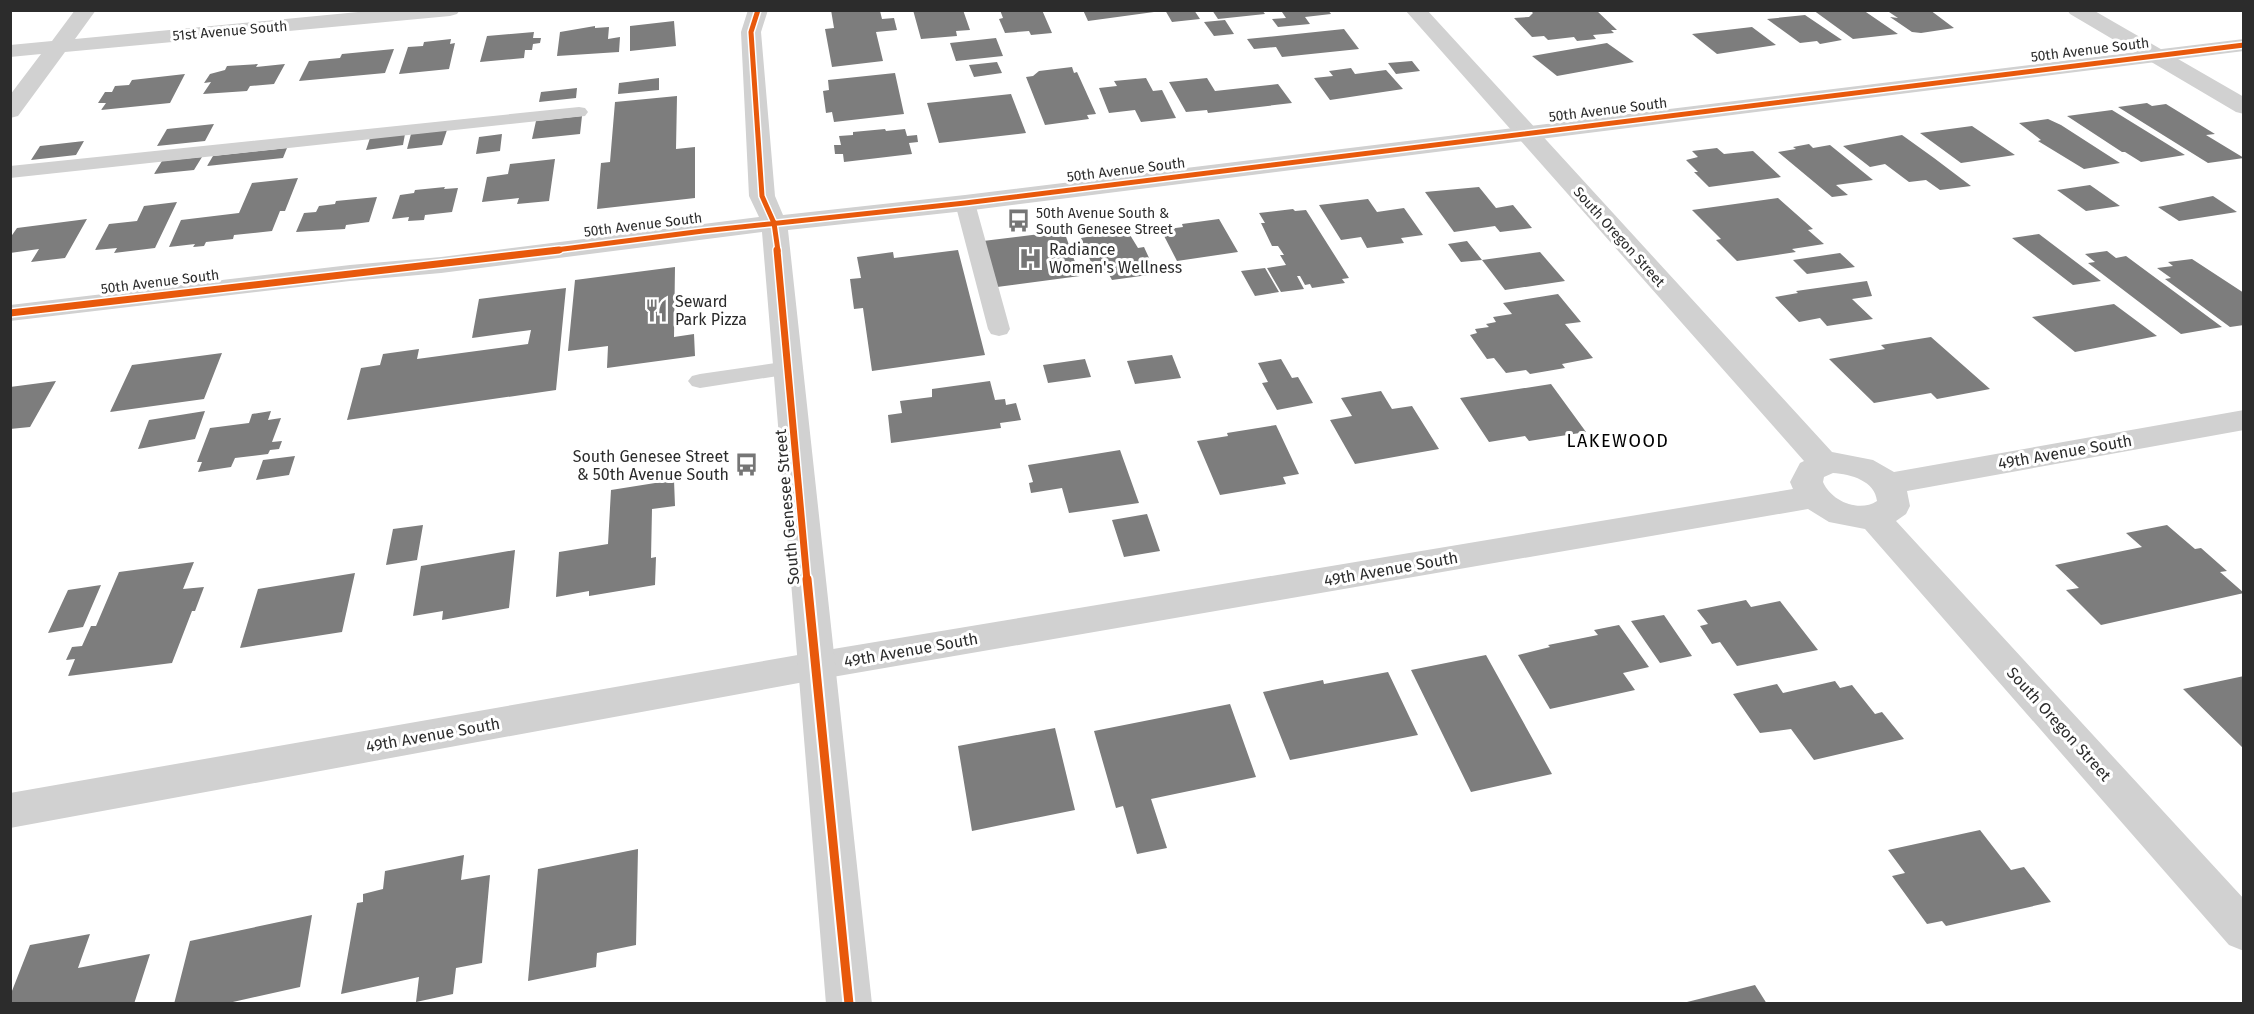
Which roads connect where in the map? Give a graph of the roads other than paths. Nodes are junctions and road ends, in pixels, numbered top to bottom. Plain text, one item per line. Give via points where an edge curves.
1 (86, 10) edge
2 (450, 10) edge
3 (758, 10) edge
4 (1415, 10) edge
5 (2077, 10) edge
6 (2244, 45) edge
7 (59, 47) junction
8 (10, 51) edge
9 (2155, 56) junction
10 (2244, 107) edge
11 (10, 111) edge
12 (579, 112) dead end
13 (1526, 134) junction
14 (10, 172) edge
15 (965, 203) junction
16 (774, 223) junction
17 (10, 313) edge
18 (999, 329) dead end
19 (789, 368) junction
20 (700, 381) dead end
21 (2244, 420) edge
22 (1824, 463) junction
23 (1814, 497) junction
24 (1880, 501) junction
25 (815, 666) junction
26 (10, 811) edge
27 (2244, 931) edge
28 (849, 1004) edge

1 - 7 street
2 - 7 street, 51st Avenue South
3 - 16 street, South Genesee Street via 751,32 762,196
4 - 13 street, South Oregon Street
5 - 9 street
6 - 9 street, 50th Avenue South
7 - 8 street, 51st Avenue South
7 - 11 street
9 - 10 street
9 - 13 street, 50th Avenue South
12 - 14 lane
13 - 15 street, 50th Avenue South
13 - 22 street, South Oregon Street
15 - 16 street, 50th Avenue South
15 - 18 lane
16 - 17 street, 50th Avenue South
16 - 19 street, South Genesee Street
19 - 20 lane
19 - 25 street, South Genesee Street
21 - 24 street, 49th Avenue South
22 - 23 street via 1809,470 1805,478
22 - 24 street via 1844,462 1872,472
23 - 24 street via 1854,518
23 - 25 street, 49th Avenue South
24 - 27 street, South Oregon Street
25 - 26 street, 49th Avenue South
25 - 28 street, South Genesee Street

